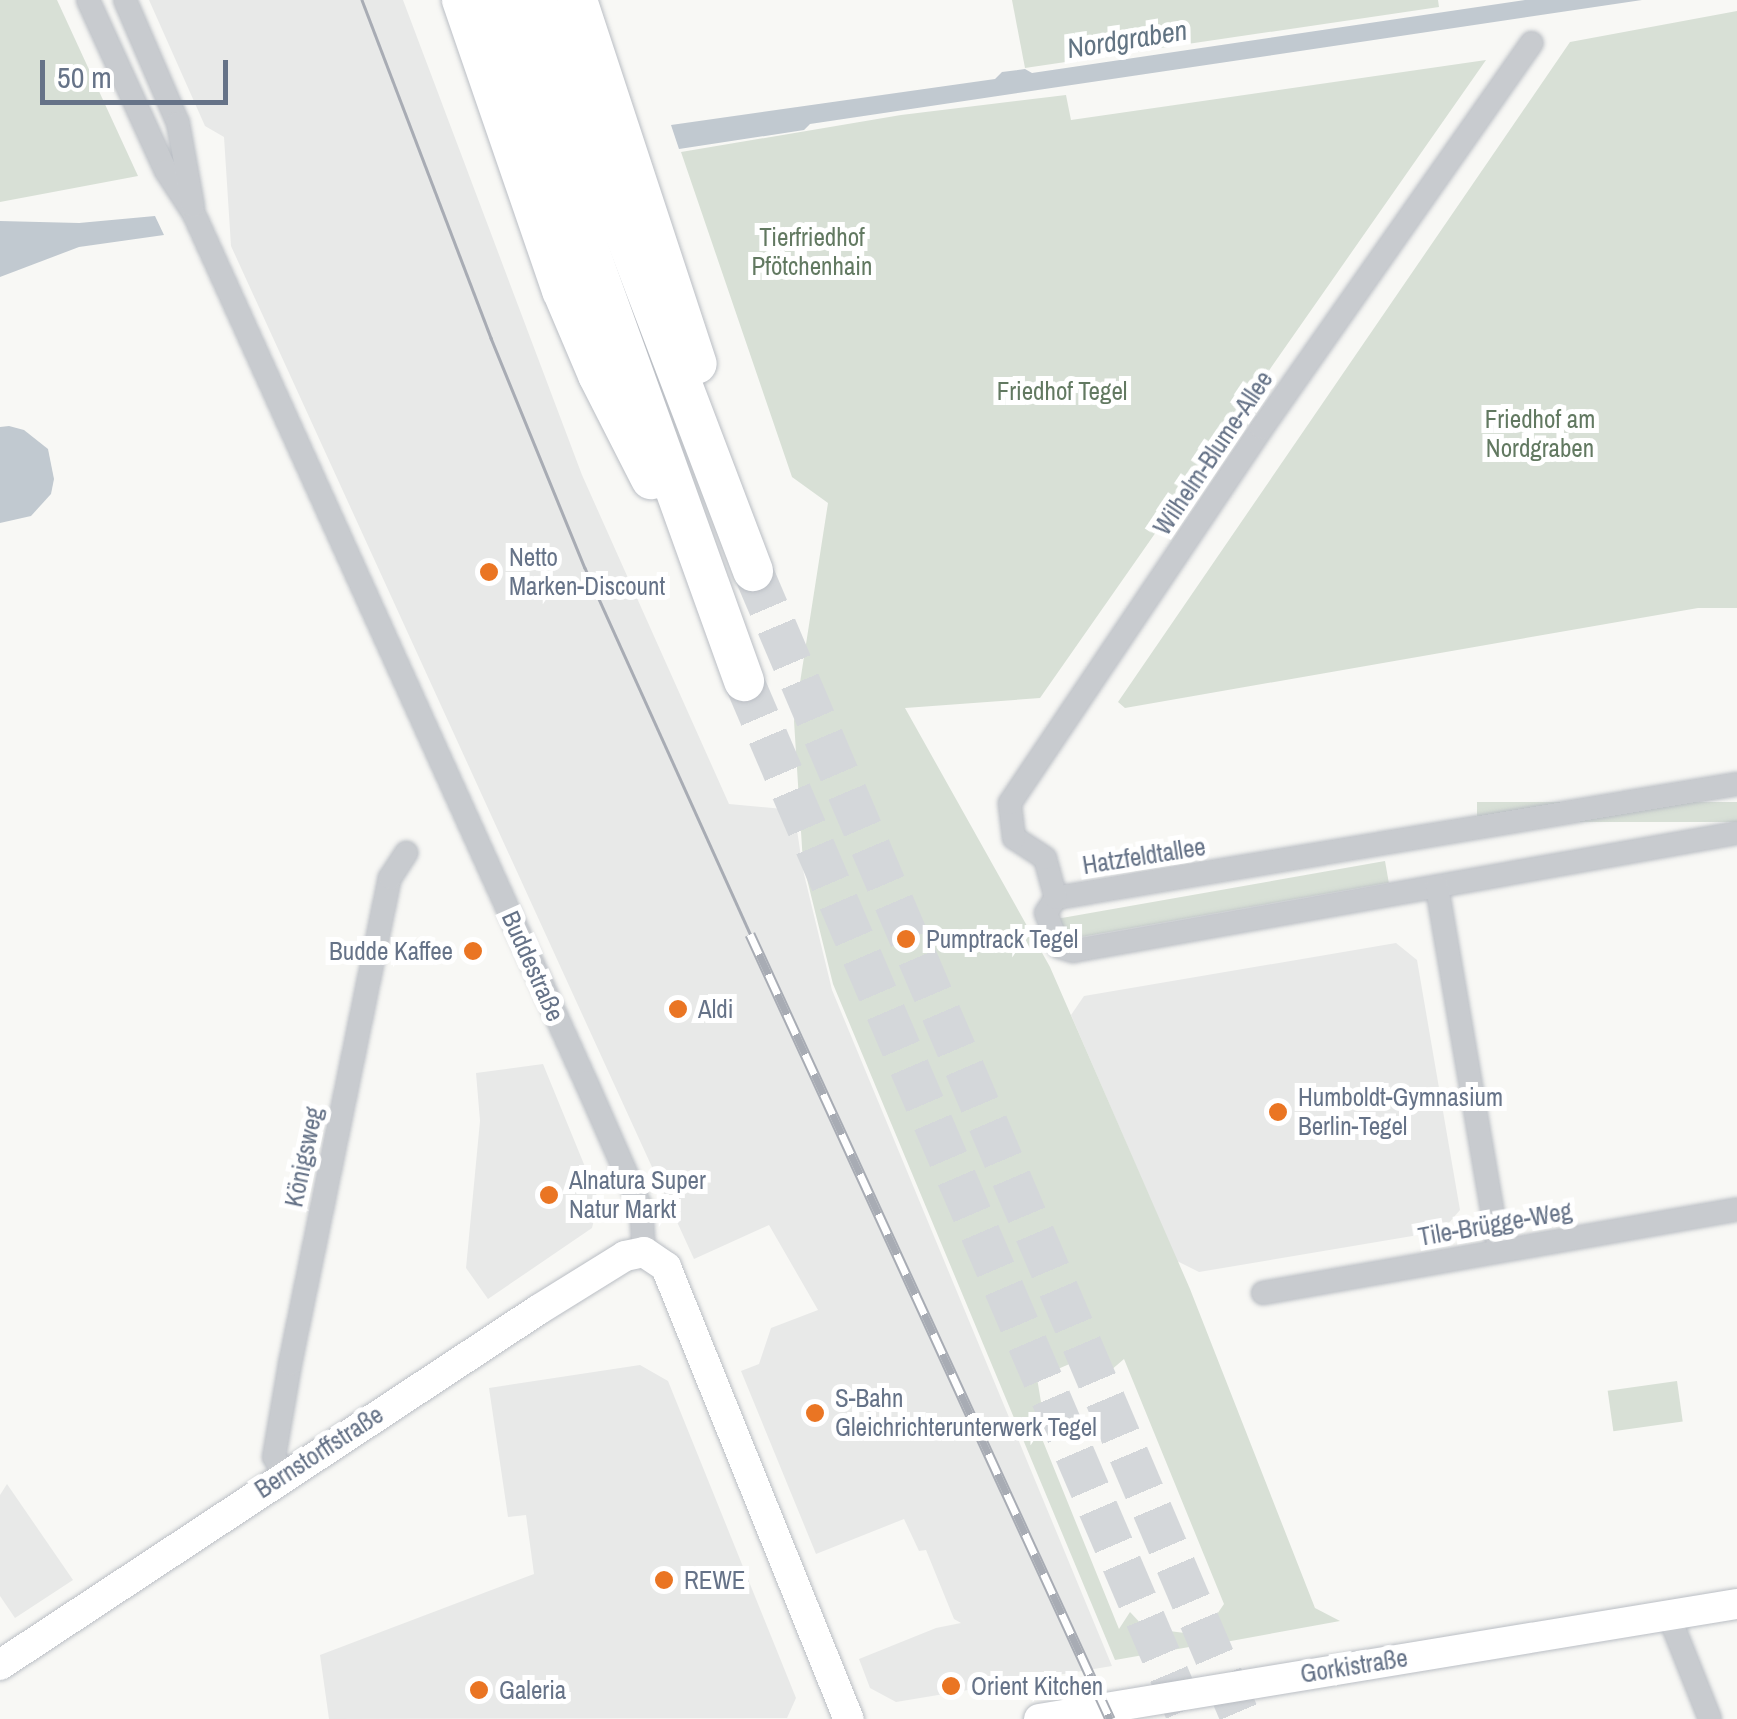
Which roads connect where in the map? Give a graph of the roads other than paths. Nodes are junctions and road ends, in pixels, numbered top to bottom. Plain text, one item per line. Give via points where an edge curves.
1 (88, 0) edge
2 (125, 0) edge
3 (462, 0) edge
4 (499, 0) edge
5 (536, 0) edge
6 (577, 0) edge
7 (1532, 43) dead end
8 (194, 214) junction
9 (728, 510) junction
10 (753, 572) tunnel mouth
11 (713, 586) junction
12 (744, 681) tunnel mouth
13 (1737, 784) edge
14 (1737, 833) edge
15 (406, 853) dead end
16 (1437, 887) junction
17 (1056, 898) junction
18 (1737, 1209) edge
19 (1499, 1251) junction
20 (644, 1252) junction
21 (1263, 1294) dead end
22 (285, 1474) junction
23 (1737, 1604) edge
24 (1669, 1616) junction
25 (0, 1665) edge
26 (849, 1719) edge
27 (1039, 1719) edge
28 (1710, 1719) edge

1 - 8 street, Buddestraße via 166,172
2 - 8 street, Buddestraße via 178,123
3 - 11 highway via 598,376
4 - 11 highway
5 - 9 highway
6 - 9 highway via 693,346
7 - 17 street, Wilhelm-Blume-Allee via 1010,804 1014,838 1045,858
8 - 20 street, Buddestraße via 641,1207
9 - 10 highway
11 - 12 highway
13 - 17 street, Hatzfeldtallee
14 - 16 street, Hatzfeldtallee
15 - 22 street, Königsweg via 390,878 290,1364 274,1456
16 - 17 street, Hatzfeldtallee via 1073,952 1059,947 1050,929 1046,913
16 - 19 street
18 - 19 street, Tile-Brügge-Weg
19 - 21 street, Tile-Brügge-Weg
20 - 22 main road, Bernstorffstraße via 625,1256 552,1301
20 - 26 main road via 666,1267
22 - 25 main road, Bernstorffstraße
23 - 24 main road, Gorkistraße
24 - 27 main road, Gorkistraße
24 - 28 street

